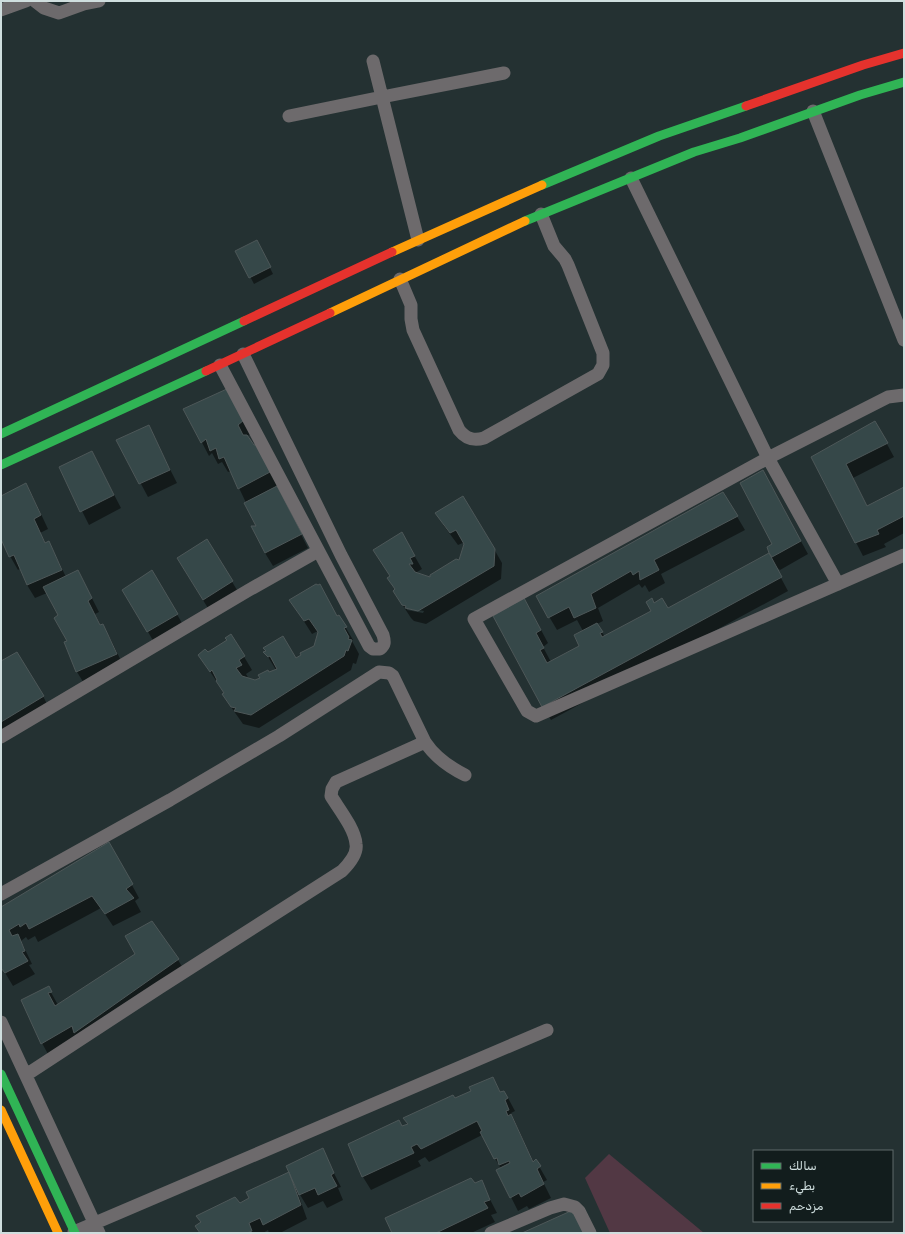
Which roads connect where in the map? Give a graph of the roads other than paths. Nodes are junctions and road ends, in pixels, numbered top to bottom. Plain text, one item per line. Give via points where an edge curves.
1 (26, 1) edge
2 (35, 1) edge
3 (99, 1) edge
4 (83, 3) edge
5 (1, 10) edge
6 (904, 53) edge
7 (372, 61) dead end
8 (504, 73) dead end
9 (904, 82) edge
10 (382, 97) junction
11 (813, 111) junction
12 (289, 116) dead end
13 (631, 178) junction
14 (541, 214) junction
15 (418, 240) junction
16 (400, 279) junction
17 (904, 340) edge
18 (242, 354) junction
19 (220, 365) junction
20 (904, 395) edge
21 (278, 430) junction
22 (1, 434) edge
23 (259, 440) junction
24 (768, 458) junction
25 (1, 465) edge
26 (318, 551) junction
27 (904, 555) edge
28 (341, 556) junction
29 (325, 564) junction
30 (838, 584) junction
31 (1, 737) edge
32 (425, 742) junction
33 (465, 775) dead end
34 (1, 894) edge
35 (1, 1022) edge
36 (547, 1030) dead end
37 (1, 1074) edge
38 (26, 1075) junction
39 (33, 1092) junction
40 (14, 1102) junction
41 (1, 1110) edge
42 (97, 1228) edge
43 (74, 1232) edge
44 (58, 1233) edge
45 (491, 1233) edge
46 (590, 1233) edge

1 - 5 street
2 - 4 street via 44,8 59,13
3 - 4 street
6 - 15 main road via 660,136
7 - 10 street
8 - 10 street
9 - 11 main road
10 - 12 street
10 - 15 street
11 - 13 main road via 694,152
11 - 17 street
13 - 14 main road
13 - 24 street
14 - 16 main road
14 - 16 street via 554,246 568,265 603,352 603,366 598,374 484,438 474,440 459,430 413,330 411,305
15 - 22 main road
16 - 18 main road
18 - 19 main road
18 - 21 street
19 - 23 street
19 - 25 main road
20 - 24 street via 888,397
21 - 23 street
21 - 28 street
23 - 26 street
24 - 30 street
24 - 30 street via 474,619 527,712 536,716
26 - 29 street
26 - 31 street
27 - 30 street
28 - 29 street
28 - 29 street via 383,635 384,646 380,649 369,646
32 - 33 street via 447,765
32 - 34 street via 393,676 379,672 279,736
32 - 38 street via 336,782 332,796 357,845 352,860 342,871
35 - 38 street
36 - 42 street
37 - 40 main road
38 - 39 street
39 - 40 street
39 - 42 street
40 - 43 main road
41 - 44 main road
42 - 43 street
45 - 46 street via 560,1204 579,1210

